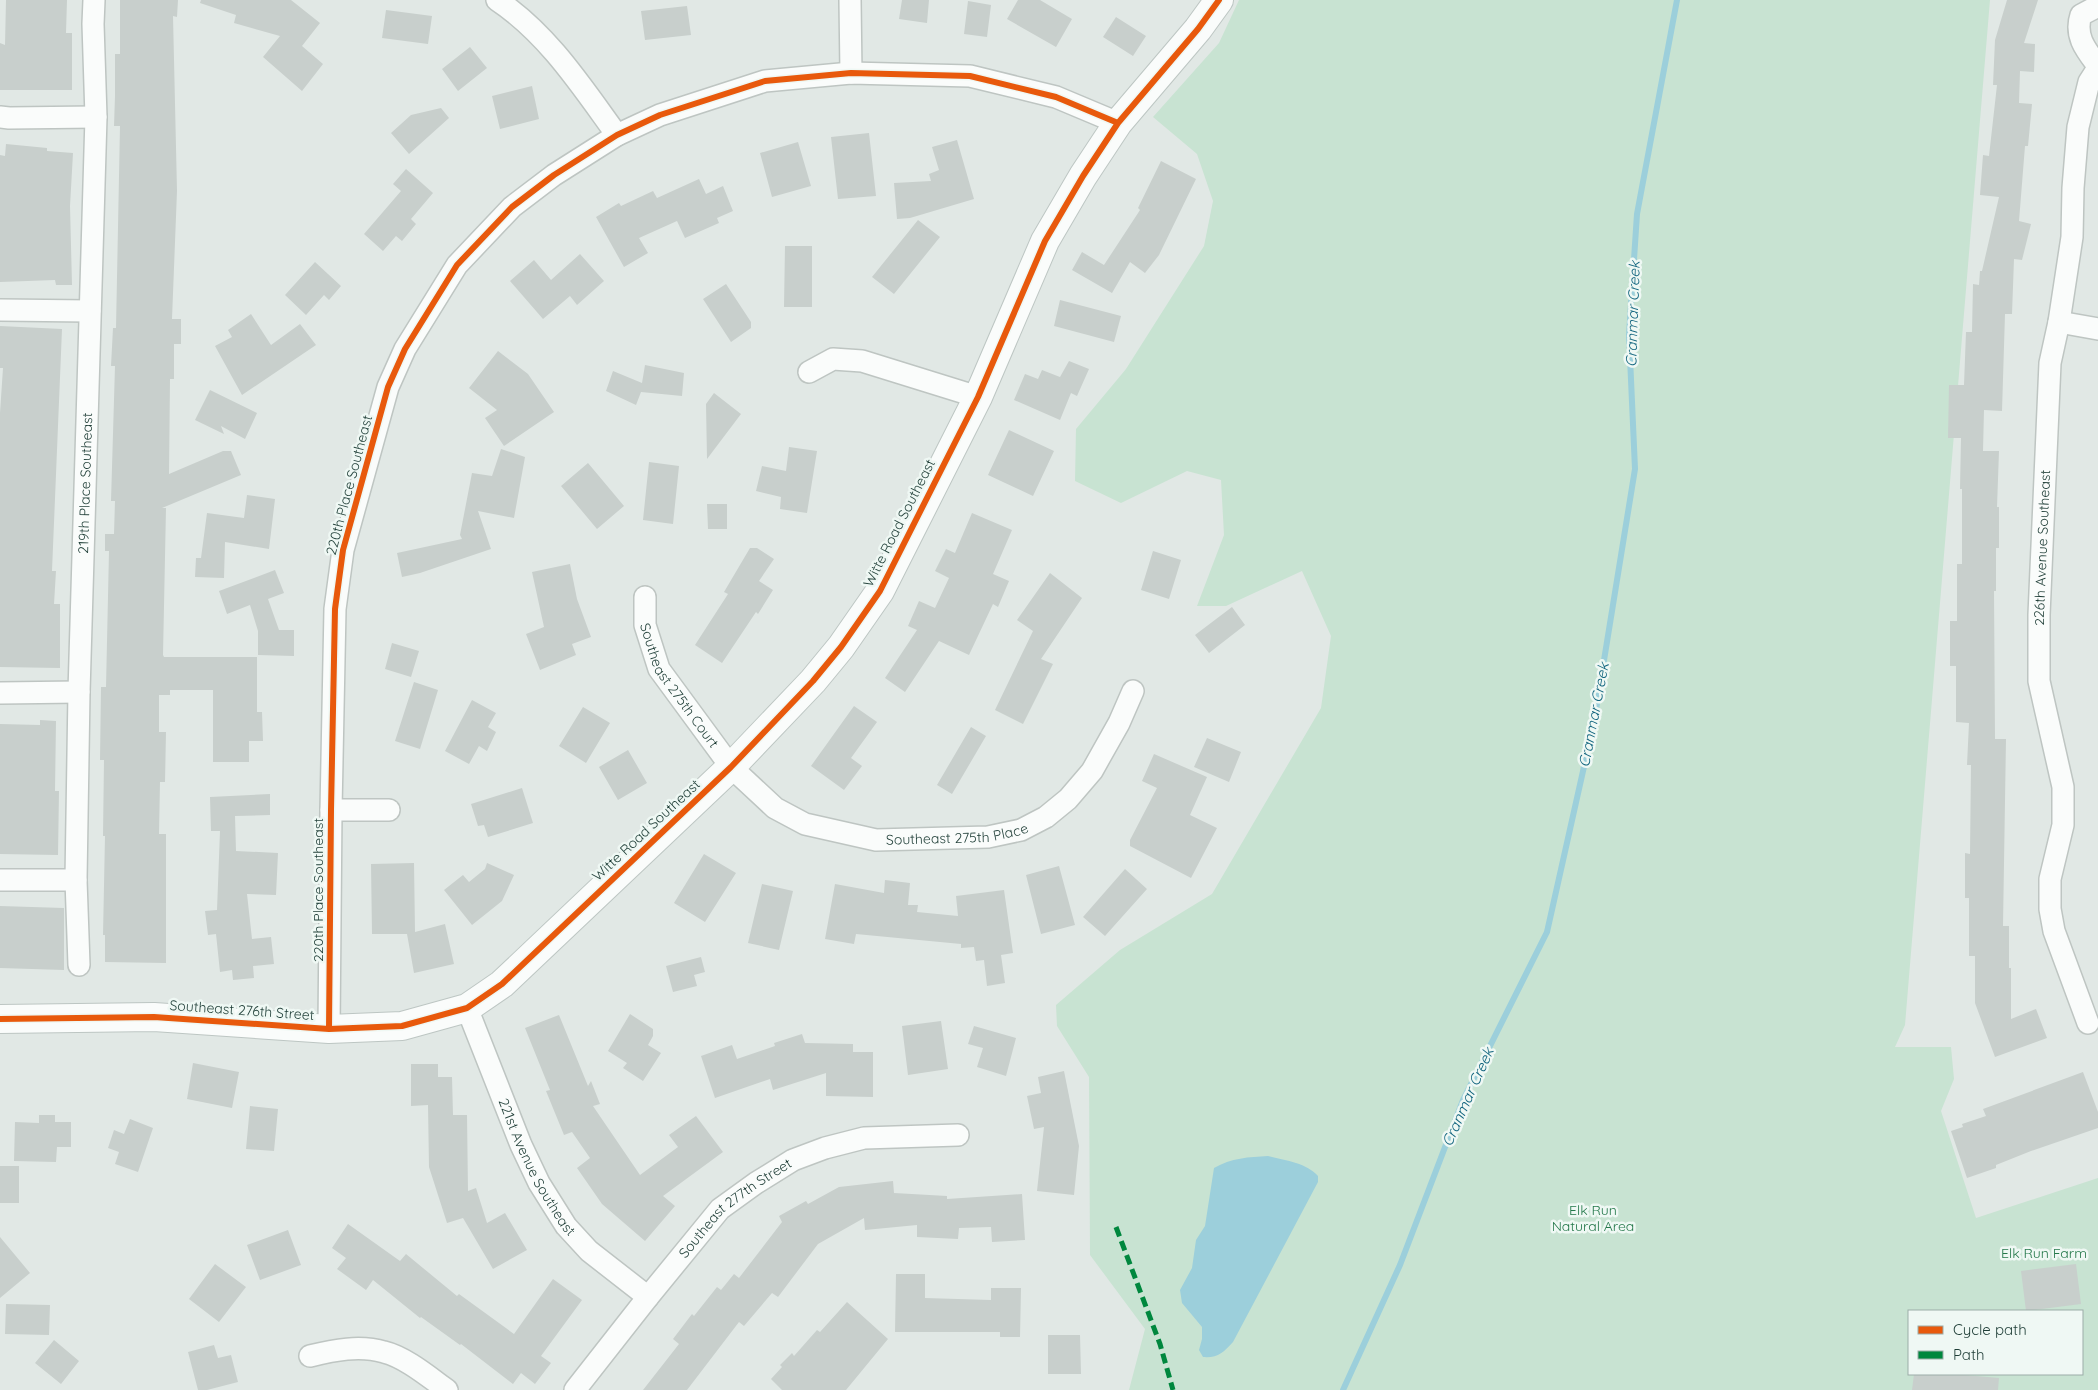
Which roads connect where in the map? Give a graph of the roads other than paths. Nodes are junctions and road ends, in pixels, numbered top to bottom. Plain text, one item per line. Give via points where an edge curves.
1 (94, 0) edge
2 (850, 0) edge
3 (1219, 0) edge
4 (507, 2) edge
5 (2090, 10) edge
6 (2098, 67) edge
7 (851, 74) junction
8 (0, 117) edge
9 (96, 117) junction
10 (1118, 123) junction
11 (617, 135) junction
12 (0, 310) edge
13 (90, 311) junction
14 (2059, 322) junction
15 (2098, 329) edge
16 (809, 372) dead end
17 (978, 397) junction
18 (645, 597) dead end
19 (1133, 691) dead end
20 (79, 692) junction
21 (0, 693) edge
22 (731, 767) junction
23 (331, 810) junction
24 (388, 810) dead end
25 (0, 880) edge
26 (76, 880) junction
27 (79, 964) dead end
28 (502, 984) joint
29 (467, 1008) junction
30 (0, 1019) edge
31 (2095, 1020) edge
32 (329, 1029) junction
33 (958, 1135) dead end
34 (648, 1296) junction
35 (310, 1356) dead end
36 (447, 1390) edge
37 (575, 1390) edge

1 - 9 street, 219th Place Southeast
2 - 7 street
3 - 10 street, Witte Road Southeast
4 - 11 street via 567,66
5 - 6 street, 226th Avenue Southeast via 2078,24 2080,41
6 - 14 street, 226th Avenue Southeast via 2089,82 2078,126 2072,188 2072,236
7 - 10 street, 220th Place Southeast via 970,76 1056,97
7 - 11 street, 220th Place Southeast via 765,81 660,115
8 - 9 street
9 - 13 street, 219th Place Southeast
10 - 17 street, Witte Road Southeast via 1045,241
11 - 23 street, 220th Place Southeast via 554,175 512,207 457,265 404,349 388,387 343,550 335,609
12 - 13 street
13 - 20 street, 219th Place Southeast
14 - 15 street
14 - 31 street, 226th Avenue Southeast via 2050,363 2039,615 2039,681 2064,787 2063,825 2050,879 2050,909 2054,932
16 - 17 street via 833,359 862,361
17 - 22 street, Witte Road Southeast via 880,591 813,681
18 - 22 street, Southeast 275th Court via 645,625 659,669
19 - 22 street, Southeast 275th Place via 1092,771 1068,799 1046,817 1020,830 988,837 876,840 805,824 775,808
20 - 21 street
20 - 26 street, 219th Place Southeast
22 - 28 street, Witte Road Southeast
23 - 24 street, 220th Place Southeast
23 - 32 street, 220th Place Southeast
25 - 26 street
26 - 27 street, 219th Place Southeast
28 - 29 street, Southeast 276th Street
29 - 32 street, Southeast 276th Street via 402,1026
29 - 34 street, 221st Avenue Southeast via 521,1145 566,1226 589,1251
30 - 32 street, Southeast 276th Street via 154,1017
33 - 34 street, Southeast 277th Street via 864,1138 792,1160 720,1209
34 - 37 street, Southeast 277th Street
35 - 36 street via 358,1348 384,1352 413,1366

